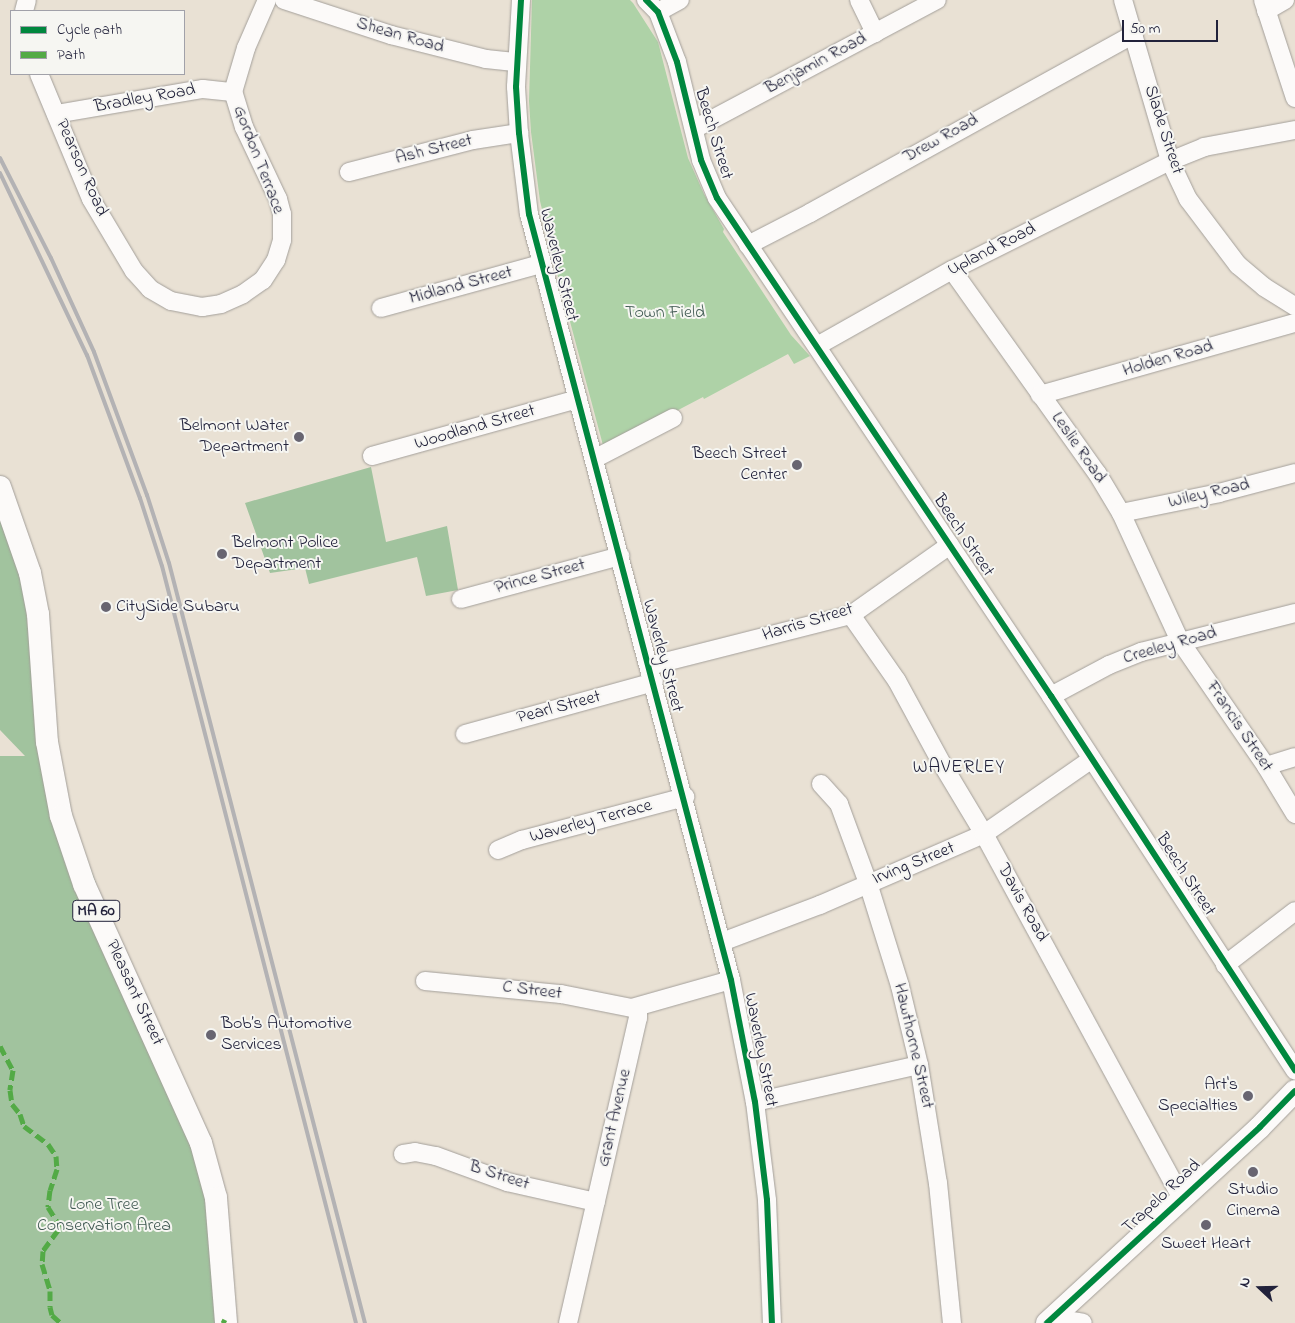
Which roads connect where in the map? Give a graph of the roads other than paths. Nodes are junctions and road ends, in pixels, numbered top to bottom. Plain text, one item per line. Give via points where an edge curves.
1 (267, 0) edge
2 (284, 0) edge
3 (521, 0) edge
4 (680, 0) edge
5 (859, 0) edge
6 (937, 0) edge
7 (1123, 0) edge
8 (1286, 0) edge
9 (1264, 5) edge
10 (652, 6) edge
11 (875, 33) junction
12 (1134, 34) junction
13 (517, 62) junction
14 (39, 75) edge
15 (234, 92) junction
16 (1295, 98) edge
17 (56, 114) junction
18 (694, 129) junction
19 (1295, 130) edge
20 (519, 133) junction
21 (1170, 161) junction
22 (349, 172) dead end
23 (748, 245) junction
24 (541, 264) junction
25 (952, 270) junction
26 (145, 285) joint
27 (1295, 306) edge
28 (381, 308) dead end
29 (1295, 323) edge
30 (817, 346) junction
31 (1040, 395) junction
32 (578, 399) junction
33 (673, 418) dead end
34 (372, 456) dead end
35 (594, 458) junction
36 (1295, 473) edge
37 (0, 487) edge
38 (1121, 513) junction
39 (950, 545) junction
40 (620, 556) junction
41 (461, 599) dead end
42 (1295, 612) edge
43 (851, 615) junction
44 (1180, 641) junction
45 (652, 674) junction
46 (1052, 696) junction
47 (465, 734) dead end
48 (1295, 757) edge
49 (1092, 759) junction
50 (1266, 766) junction
51 (821, 784) dead end
52 (685, 797) junction
53 (1295, 814) edge
54 (984, 834) junction
55 (498, 850) dead end
56 (868, 883) junction
57 (1295, 911) edge
58 (722, 942) junction
59 (1225, 965) junction
60 (425, 980) dead end
61 (732, 980) junction
62 (638, 1008) junction
63 (919, 1065) junction
64 (1295, 1071) edge
65 (1295, 1091) edge
66 (755, 1102) junction
67 (403, 1154) dead end
68 (1182, 1199) junction
69 (596, 1202) junction
70 (1050, 1320) edge
71 (226, 1323) edge
72 (568, 1323) edge
73 (772, 1323) edge
74 (952, 1323) edge
75 (1083, 1323) edge

1 - 15 street, Gordon Terrace via 246,48
2 - 13 street, Shean Road via 391,35 486,59
3 - 13 street, Waverley Street
4 - 10 street
5 - 11 street
6 - 11 street, Benjamin Road
7 - 12 street, Slade Street
8 - 9 street
9 - 16 street
10 - 18 street, Beech Street via 677,62
11 - 18 street, Benjamin Road
12 - 21 street, Slade Street
12 - 23 street, Drew Road
13 - 20 street, Waverley Street
14 - 17 street, Pearson Road
15 - 17 street, Bradley Road via 203,89
15 - 26 street, Gordon Terrace via 242,121 282,214 282,240 276,260 263,280 244,294 221,304 202,307 183,304 157,295
17 - 26 street, Pearson Road via 91,199
18 - 23 street, Beech Street via 701,160 717,198
19 - 21 street, Upland Road via 1204,148
20 - 22 street, Ash Street via 473,140
20 - 24 street, Waverley Street via 526,195
21 - 25 street, Upland Road
21 - 27 street, Slade Street via 1188,200 1238,265 1264,287
23 - 30 street, Beech Street
24 - 28 street, Midland Street
24 - 32 street, Waverley Street
25 - 30 street, Upland Road
25 - 31 street, Leslie Road
29 - 31 street, Holden Road
30 - 39 street, Beech Street
31 - 38 street, Leslie Road via 1074,439
32 - 34 street, Woodland Street
32 - 35 street, Waverley Street
33 - 35 street
35 - 40 street, Waverley Street
36 - 38 street, Wiley Road via 1219,494
37 - 71 main road, Pleasant Street / MA 60 via 30,573 37,608 47,742 61,816 84,884 201,1143 216,1198
38 - 44 street, Leslie Road
39 - 43 street, Harris Street
39 - 46 street, Beech Street
40 - 41 street, Prince Street
40 - 45 street, Waverley Street
42 - 44 street, Creeley Road
43 - 45 street, Harris Street
43 - 54 street, Davis Road via 897,681
44 - 46 street, Creeley Road via 1109,665
44 - 50 street, Francis Street
45 - 47 street, Pearl Street
45 - 52 street, Waverley Street
46 - 49 street, Beech Street
48 - 50 street
49 - 54 street, Irving Street
49 - 59 street, Beech Street
50 - 53 street, Francis Street
51 - 56 street, Hawthorne Street via 839,804
52 - 55 street, Waverley Terrace via 522,840
52 - 58 street, Waverley Street
54 - 56 street, Irving Street
54 - 68 street, Davis Road
56 - 58 street, Irving Street
56 - 63 street, Hawthorne Street via 900,986
57 - 59 street
58 - 61 street, Waverley Street
59 - 64 street, Beech Street
60 - 62 street, C Street via 543,992
61 - 62 street
61 - 66 street, Waverley Street
62 - 69 street, Grant Avenue
63 - 66 street
63 - 74 street, Hawthorne Street via 938,1183
65 - 68 main road, Trapelo Road
66 - 73 street, Waverley Street via 767,1200
67 - 69 street, B Street via 415,1152 436,1156 508,1182
68 - 70 main road, Trapelo Road
69 - 72 street, Grant Avenue
70 - 75 street

